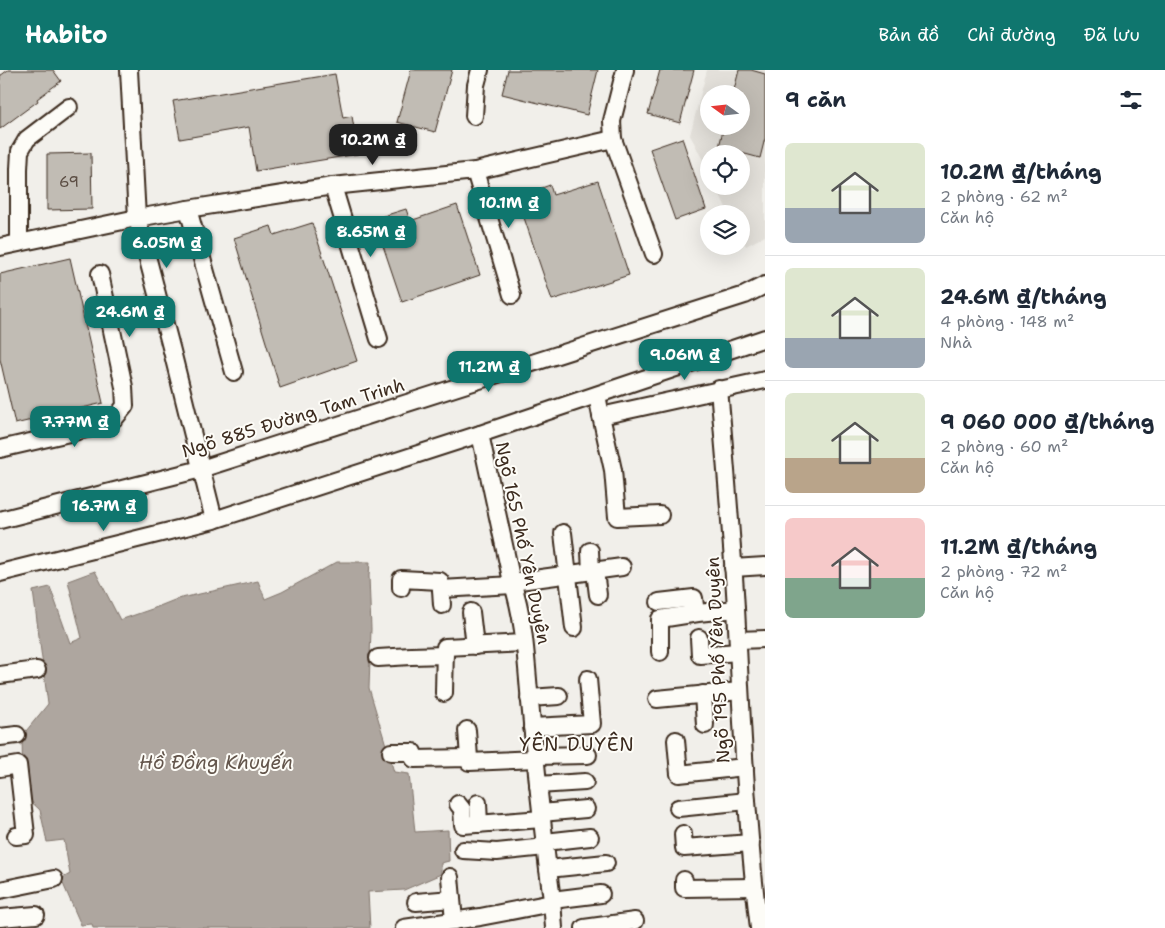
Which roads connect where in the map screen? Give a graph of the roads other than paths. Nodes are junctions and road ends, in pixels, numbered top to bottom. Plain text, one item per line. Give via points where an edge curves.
1 (129, 70) edge
2 (480, 70) edge
3 (625, 70) edge
4 (68, 108) dead end
5 (474, 116) dead end
6 (613, 139) junction
7 (475, 171) junction
8 (333, 186) junction
9 (188, 209) junction
10 (137, 218) junction
11 (19, 242) junction
12 (0, 246) edge
13 (654, 254) dead end
14 (100, 274) dead end
15 (765, 285) edge
16 (512, 295) dead end
17 (765, 338) edge
18 (379, 339) dead end
19 (234, 372) dead end
20 (765, 380) edge
21 (719, 389) junction
22 (597, 395) junction
23 (602, 416) junction
24 (480, 434) junction
25 (0, 449) edge
26 (201, 469) junction
27 (660, 515) dead end
28 (0, 520) edge
29 (214, 520) junction
30 (563, 533) dead end
31 (590, 551) dead end
32 (765, 566) edge
33 (622, 567) dead end
34 (733, 568) junction
35 (593, 571) junction
36 (0, 573) edge
37 (568, 575) junction
38 (512, 583) junction
39 (401, 588) dead end
40 (598, 595) dead end
41 (658, 602) dead end
42 (736, 609) junction
43 (471, 612) dead end
44 (696, 613) junction
45 (574, 628) dead end
46 (699, 638) dead end
47 (765, 639) edge
48 (524, 643) junction
49 (475, 646) junction
50 (738, 646) junction
51 (660, 652) dead end
52 (445, 656) junction
53 (378, 658) dead end
54 (37, 670) dead end
55 (0, 675) edge
56 (588, 678) dead end
57 (740, 691) junction
58 (444, 693) dead end
59 (703, 694) junction
60 (559, 696) dead end
61 (529, 698) junction
62 (657, 698) dead end
63 (705, 725) dead end
64 (532, 727) junction
65 (467, 730) dead end
66 (17, 735) dead end
67 (0, 737) edge
68 (676, 740) dead end
69 (391, 752) dead end
70 (588, 755) dead end
71 (535, 757) junction
72 (469, 758) junction
73 (745, 767) junction
74 (0, 768) edge
75 (585, 782) dead end
76 (538, 785) junction
77 (747, 801) junction
78 (478, 803) dead end
79 (458, 804) dead end
80 (678, 808) dead end
81 (586, 809) dead end
82 (542, 816) junction
83 (479, 824) junction
84 (683, 834) dead end
85 (16, 836) dead end
86 (590, 837) dead end
87 (545, 844) junction
88 (463, 850) dead end
89 (756, 850) edge
90 (606, 863) dead end
91 (548, 869) junction
92 (450, 877) dead end
93 (54, 879) dead end
94 (684, 880) dead end
95 (754, 887) junction
96 (0, 890) edge
97 (600, 894) dead end
98 (452, 899) junction
99 (416, 902) dead end
100 (552, 902) junction
101 (36, 915) dead end
102 (0, 918) edge
103 (454, 921) junction
104 (635, 921) dead end
105 (404, 928) edge
106 (554, 928) edge
107 (584, 928) edge
108 (759, 928) edge

1 - 10 street
2 - 5 street
3 - 6 street via 612,121
4 - 11 street via 27,139 20,151
6 - 7 street
6 - 13 street
7 - 8 street
7 - 16 street
8 - 9 street
8 - 18 street
9 - 10 street
9 - 19 street
10 - 11 street
10 - 26 street
11 - 12 street
14 - 25 street via 124,387 125,406 104,425
15 - 26 street, Ngõ 885 Đường Tam Trinh via 745,295
17 - 22 street
20 - 21 street
21 - 23 street
21 - 34 street, Ngõ 195 Phố Yên Duyên
22 - 23 street
22 - 24 street
23 - 27 street via 613,470 617,517
24 - 29 street
24 - 38 street, Ngõ 165 Phố Yên Duyên
26 - 28 street, Ngõ 885 Đường Tam Trinh
26 - 29 street
29 - 36 street
30 - 37 street
31 - 35 street
32 - 34 street
33 - 35 street
34 - 42 street, Ngõ 195 Phố Yên Duyên
35 - 37 street
35 - 40 street
37 - 38 street
37 - 45 street
38 - 39 street via 441,597 440,581 401,579
38 - 48 street, Ngõ 165 Phố Yên Duyên via 519,605
41 - 44 street via 694,598
42 - 44 street
42 - 50 street, Ngõ 195 Phố Yên Duyên
43 - 49 street
44 - 51 street via 660,619
46 - 50 street via 700,655
47 - 50 street
48 - 49 street
48 - 61 street, Ngõ 165 Phố Yên Duyên
49 - 52 street via 445,647
50 - 57 street, Ngõ 195 Phố Yên Duyên
52 - 53 street
52 - 58 street
54 - 55 street
56 - 64 street via 592,724
57 - 59 street
57 - 73 street, Ngõ 195 Phố Yên Duyên
59 - 62 street
59 - 63 street
60 - 61 street
61 - 64 street, Ngõ 165 Phố Yên Duyên
64 - 71 street, Ngõ 165 Phố Yên Duyên
65 - 72 street
66 - 67 street
68 - 73 street via 679,774
69 - 72 street via 413,752 414,759
70 - 71 street
71 - 72 street via 469,762
71 - 76 street, Ngõ 165 Phố Yên Duyên
73 - 77 street, Ngõ 195 Phố Yên Duyên
74 - 85 street via 18,765 26,835
75 - 76 street
76 - 82 street, Ngõ 165 Phố Yên Duyên
77 - 80 street
77 - 89 street, Ngõ 195 Phố Yên Duyên
78 - 83 street
79 - 83 street via 462,809 463,825
81 - 82 street
82 - 83 street
82 - 87 street, Ngõ 165 Phố Yên Duyên
84 - 89 street via 684,848
86 - 87 street
87 - 88 street via 498,852
87 - 91 street, Ngõ 165 Phố Yên Duyên
89 - 95 street, Ngõ 195 Phố Yên Duyên
90 - 91 street
91 - 100 street, Ngõ 165 Phố Yên Duyên
92 - 98 street
93 - 96 street
94 - 95 street via 684,888
95 - 108 street, Ngõ 195 Phố Yên Duyên
97 - 100 street
98 - 99 street
98 - 103 street
100 - 103 street
100 - 106 street, Ngõ 165 Phố Yên Duyên
101 - 102 street
103 - 105 street
104 - 107 street

